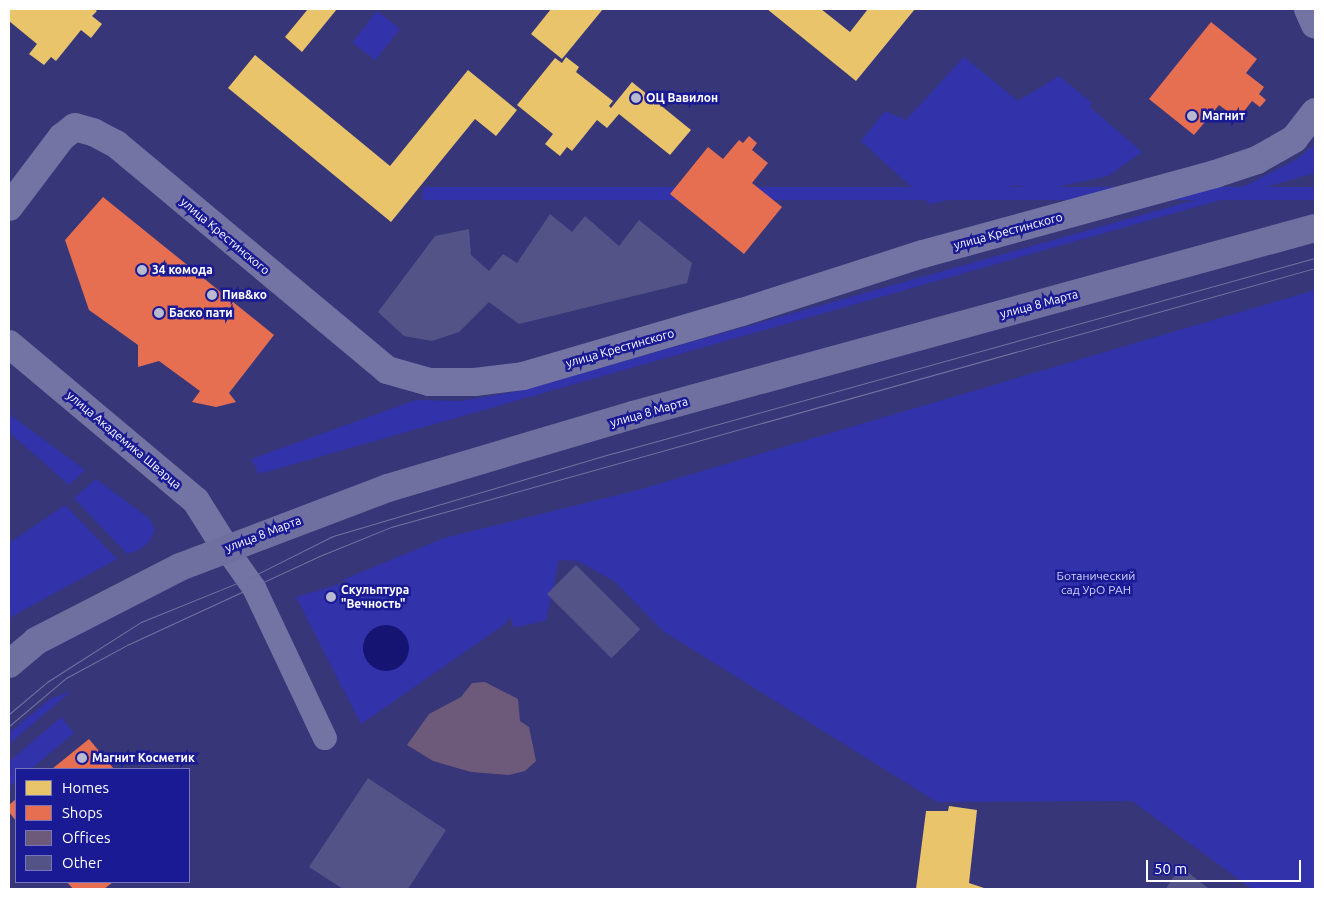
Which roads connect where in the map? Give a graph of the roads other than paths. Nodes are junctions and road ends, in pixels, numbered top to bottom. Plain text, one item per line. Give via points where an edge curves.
1 (1308, 9) edge
2 (1315, 25) edge
3 (1315, 112) edge
4 (9, 207) edge
5 (1315, 228) edge
6 (9, 344) edge
7 (225, 548) junction
8 (9, 664) edge
9 (325, 738) dead end

1 - 2 street
3 - 4 street, улица Крестинского via 1294,139 1257,160 1215,174 923,254 742,312 524,376 475,382 429,382 387,370 116,144 93,132 75,128 62,137
5 - 7 main road, улица 8 Марта via 624,418 388,488
6 - 7 street, улица Академика Шварца via 196,501
7 - 8 main road, улица 8 Марта via 108,601 36,642
7 - 9 street via 254,588

